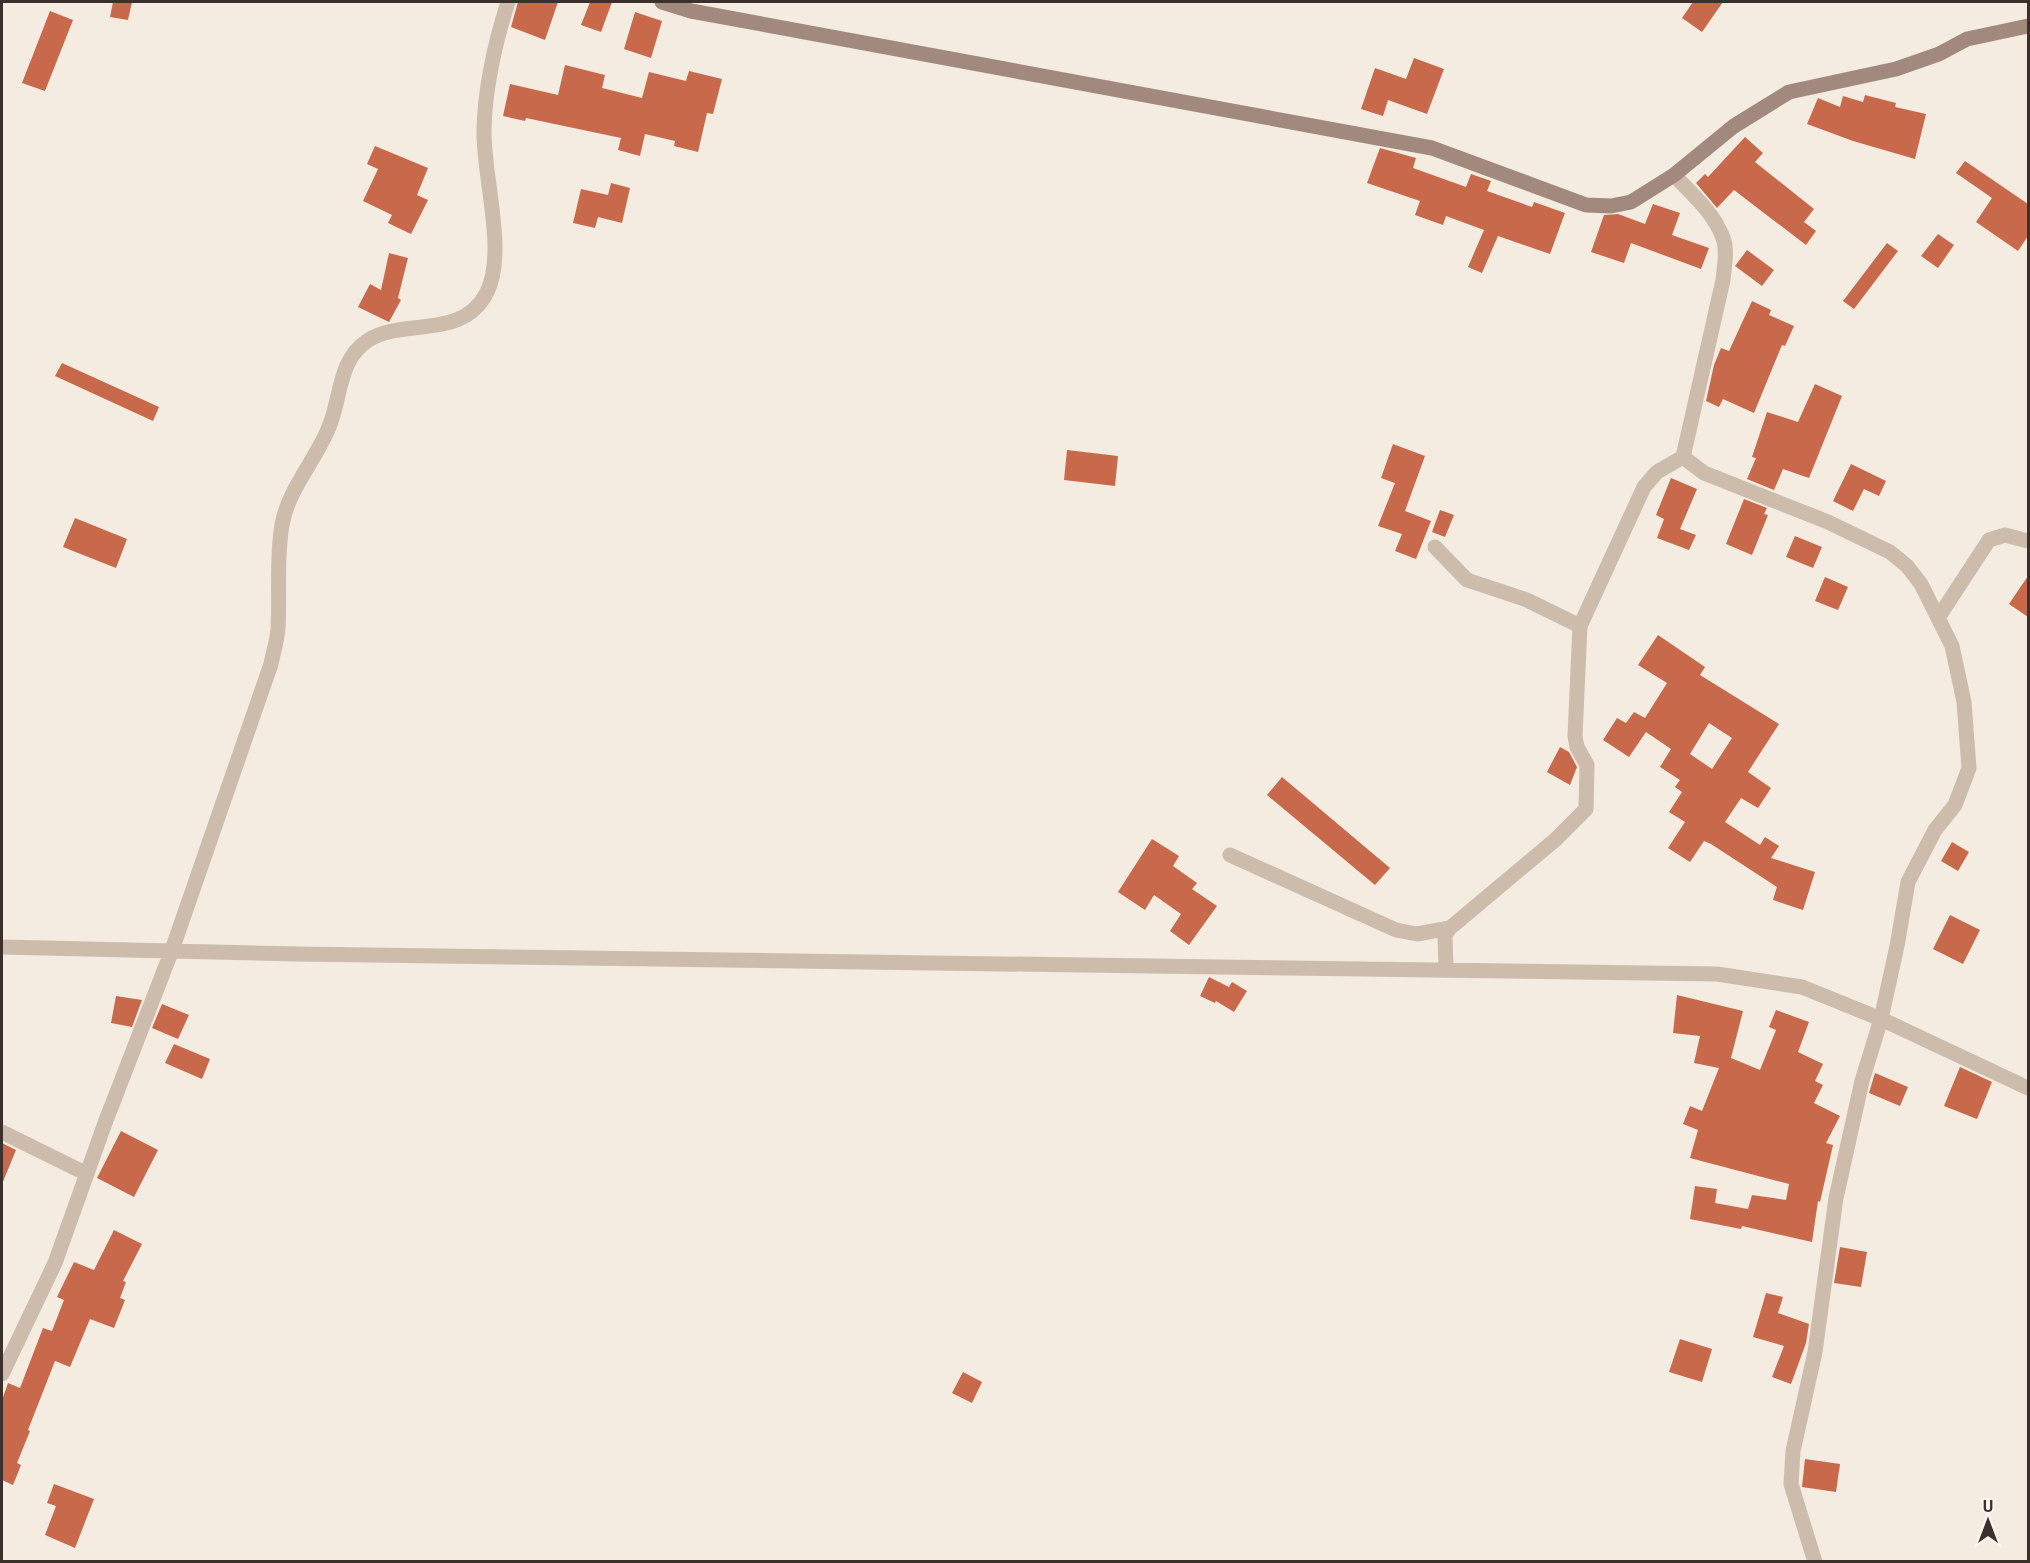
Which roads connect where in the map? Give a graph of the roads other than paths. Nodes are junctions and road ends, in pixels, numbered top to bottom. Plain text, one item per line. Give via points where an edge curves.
1 (508, 2) edge
2 (662, 2) edge
3 (2028, 26) edge
4 (1674, 176) junction
5 (1683, 456) junction
6 (2028, 542) edge
7 (1435, 547) dead end
8 (1938, 618) junction
9 (1580, 626) junction
10 (1230, 855) dead end
11 (1450, 928) junction
12 (2, 947) edge
13 (171, 950) junction
14 (1446, 969) junction
15 (1881, 1019) junction
16 (2028, 1088) edge
17 (2, 1132) edge
18 (87, 1174) junction
19 (2, 1374) edge
20 (1815, 1562) edge

1 - 13 street via 493,49 484,131 494,275 476,308 453,323 380,333 354,353 344,372 330,426 282,522 278,632 271,664
2 - 4 street via 692,11 1432,148 1586,205 1631,202
3 - 4 street via 1967,39 1940,54 1896,69 1789,92 1734,126
4 - 5 street via 1707,210 1724,239 1725,258
5 - 8 street via 1704,473 1828,522 1890,552 1921,584
5 - 9 street via 1657,472 1644,488
6 - 8 street via 2005,535 1989,540
7 - 9 street via 1467,580 1527,600
8 - 15 street via 1952,646 1964,702 1969,768 1955,805 1935,830 1908,882
9 - 11 street via 1575,736 1587,765 1586,809 1556,840
10 - 11 street via 1396,930 1418,934
11 - 14 street via 1445,935
12 - 13 street
13 - 14 street
13 - 18 street
14 - 15 street via 1717,974 1802,987
15 - 16 street
15 - 20 street via 1862,1081 1836,1198 1815,1352 1793,1451 1791,1484
17 - 18 street
18 - 19 street via 55,1263

